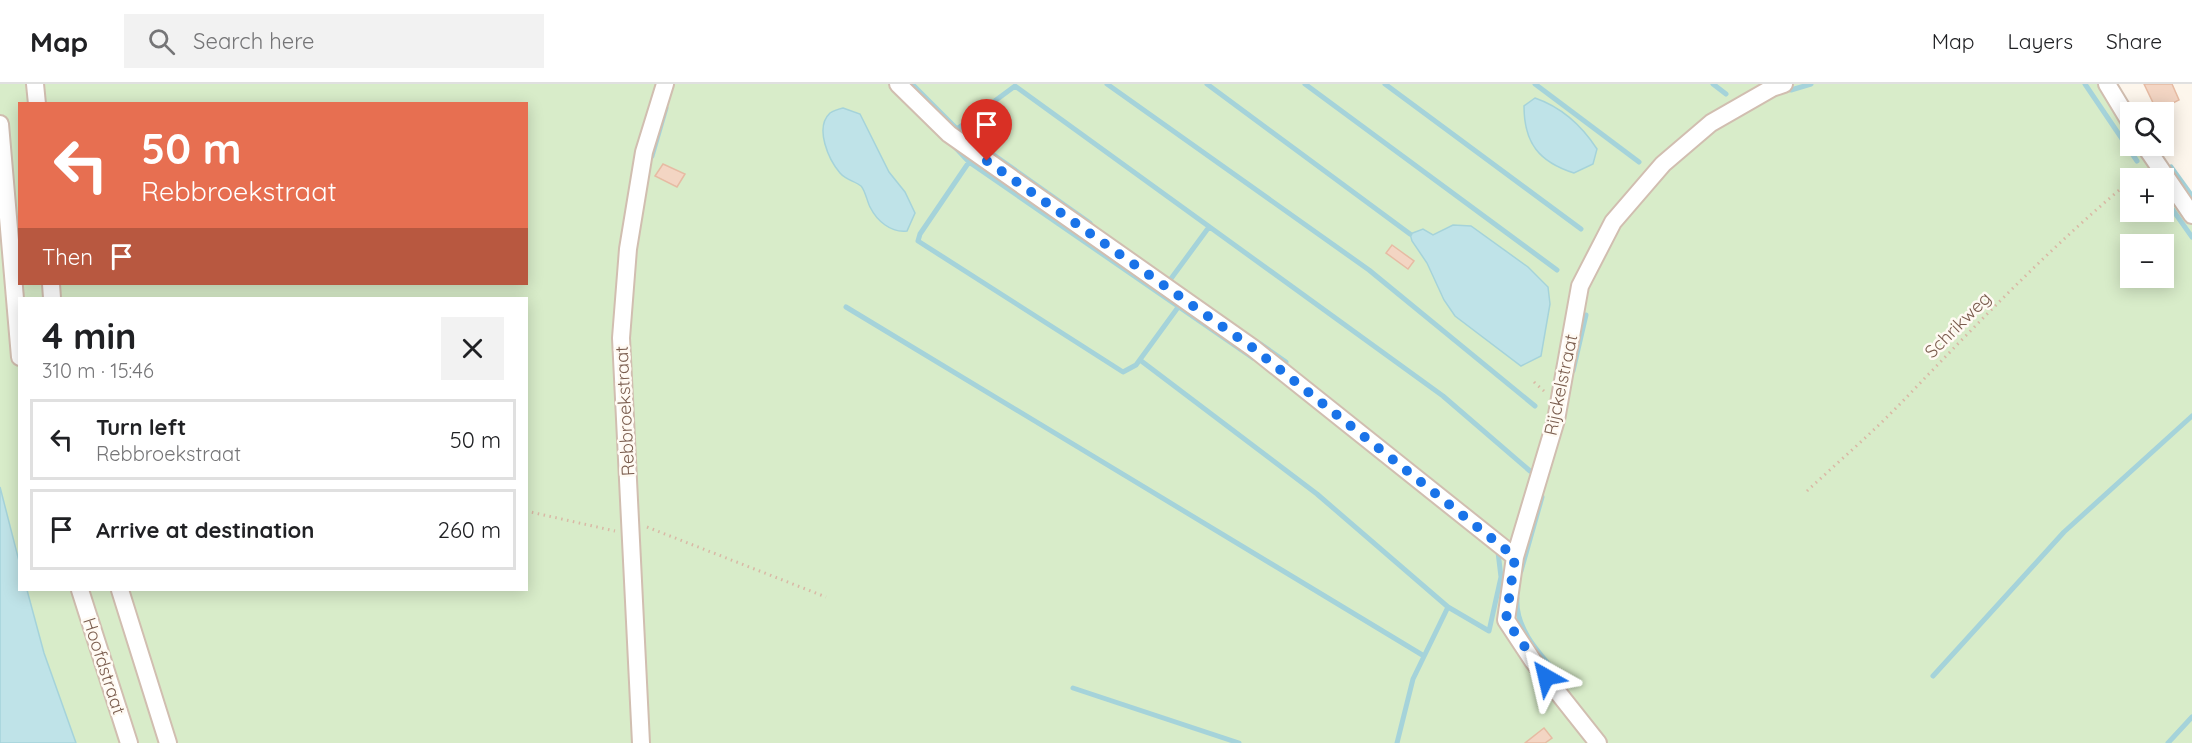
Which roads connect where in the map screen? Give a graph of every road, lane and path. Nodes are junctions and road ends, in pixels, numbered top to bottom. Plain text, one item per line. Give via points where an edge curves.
1 (35, 84) edge
2 (665, 84) edge
3 (898, 84) edge
4 (1784, 84) edge
5 (2107, 84) edge
6 (37, 102) edge
7 (2120, 105) edge
8 (0, 124) edge
9 (2152, 156) edge
10 (2120, 189) edge
11 (2192, 215) edge
12 (18, 334) edge
13 (1807, 491) dead end
14 (528, 511) edge
15 (631, 527) junction
16 (1515, 557) junction
17 (80, 591) edge
18 (120, 591) edge
19 (826, 597) dead end
20 (129, 743) edge
21 (168, 743) edge
22 (640, 743) edge
23 (1598, 743) edge

1 - 6 street
2 - 15 street, Rebbroekstraat via 645,152 628,249 621,338
3 - 16 street via 949,134 1253,348
4 - 16 street, Rijckelstraat via 1711,123 1663,164 1613,222 1580,286 1556,420
5 - 7 street
8 - 12 street
9 - 11 street
10 - 13 path, Schrikweg via 1982,318 1899,405
14 - 15 path via 605,530
15 - 19 path
15 - 22 street, Rebbroekstraat
16 - 23 street, Rijckelstraat via 1506,620
17 - 20 street, Hoofdstraat
18 - 21 street

